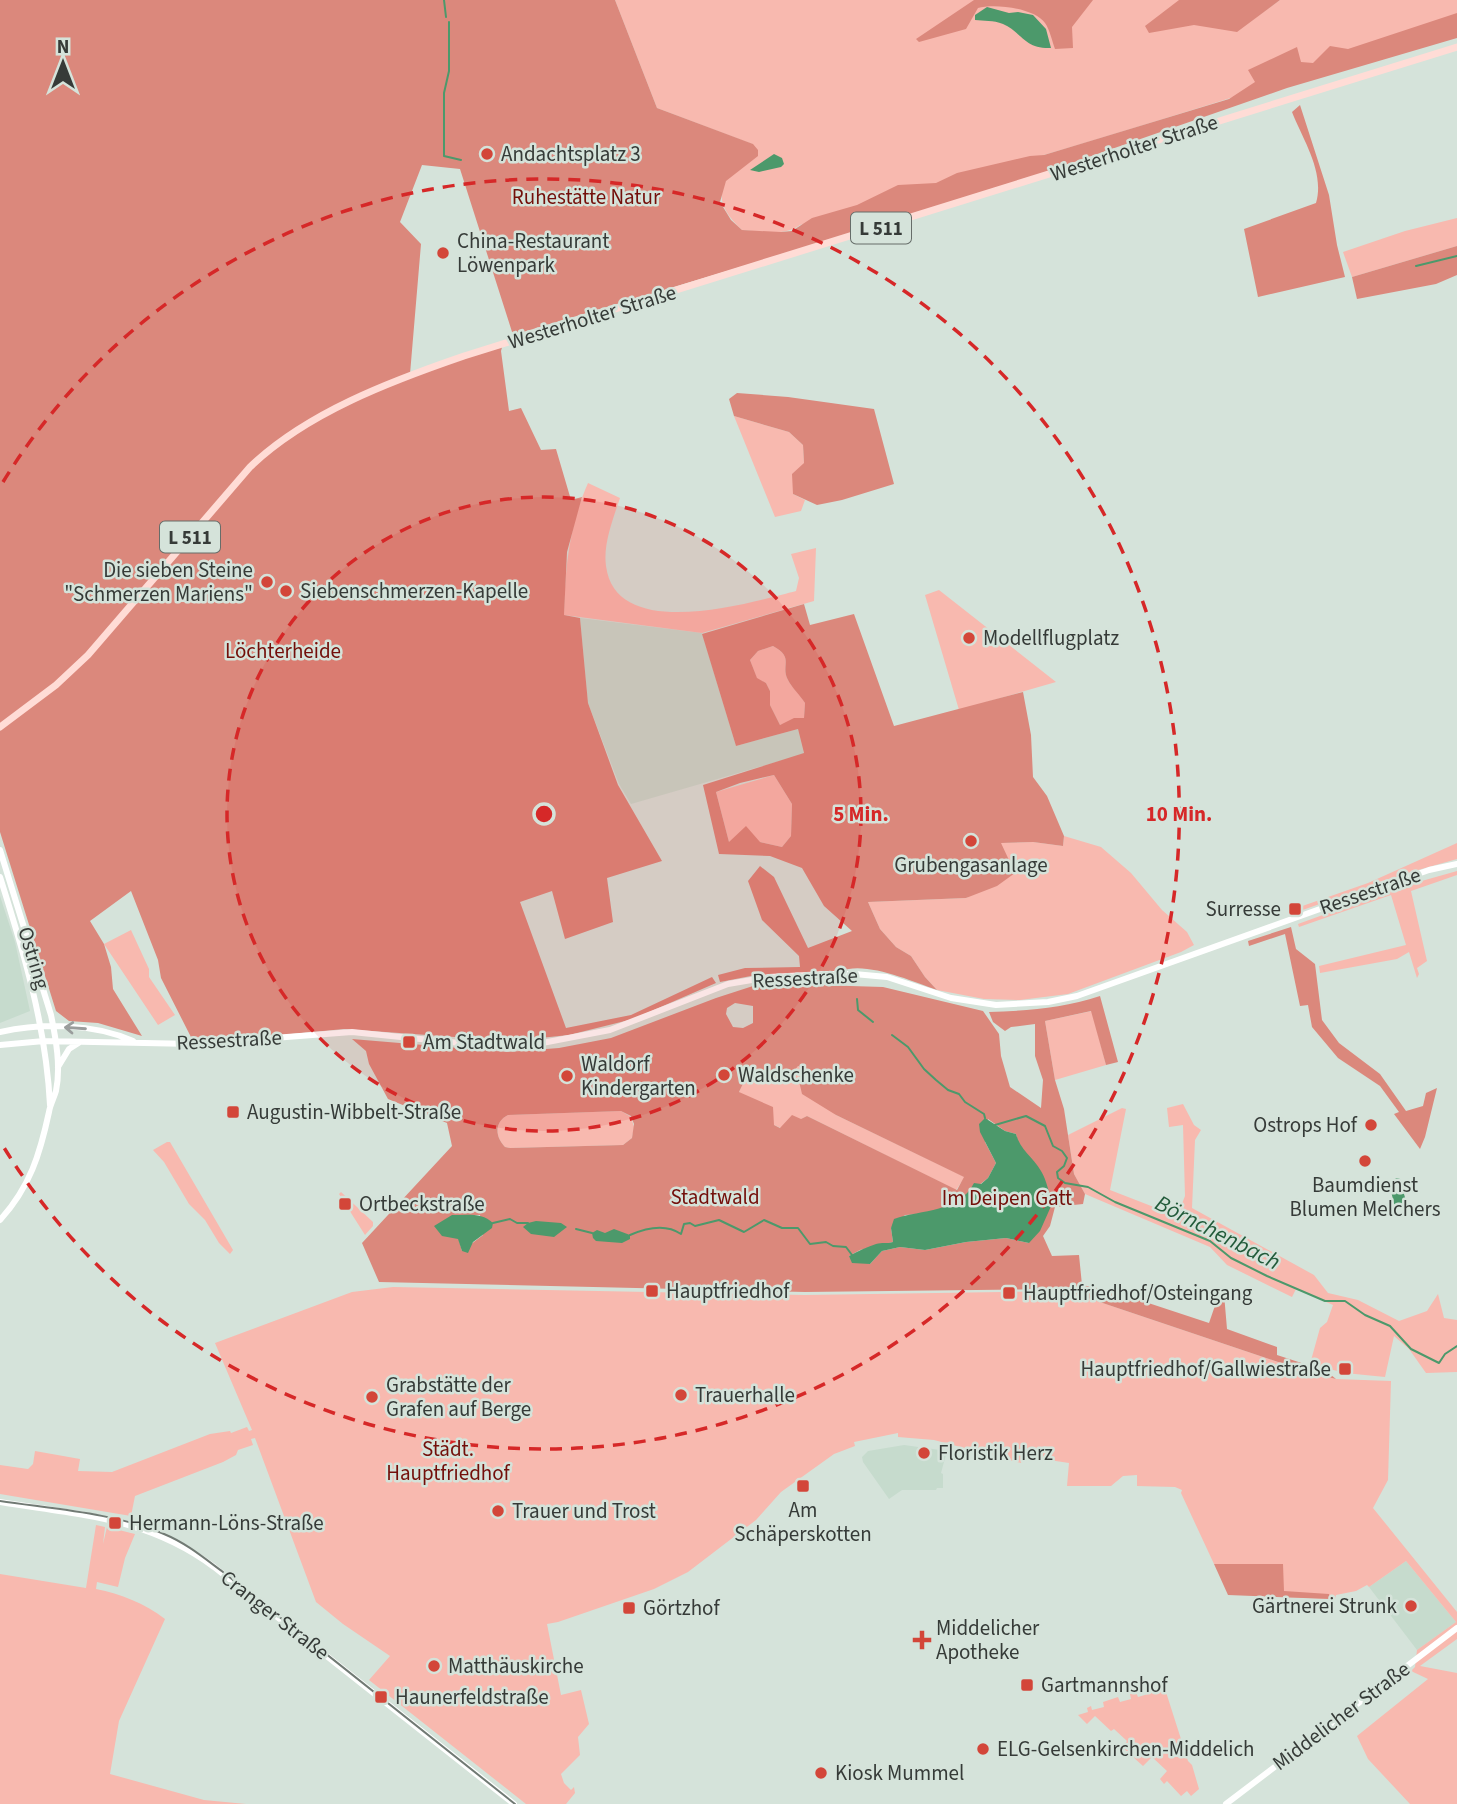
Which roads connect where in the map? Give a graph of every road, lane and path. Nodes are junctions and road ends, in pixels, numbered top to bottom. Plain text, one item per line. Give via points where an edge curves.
1 (1457, 47) edge
2 (0, 727) edge
3 (0, 850) edge
4 (1457, 864) edge
5 (0, 877) edge
6 (42, 1027) junction
7 (54, 1027) junction
8 (0, 1032) edge
9 (44, 1041) junction
10 (56, 1041) junction
11 (80, 1042) junction
12 (138, 1043) junction
13 (0, 1045) edge
14 (58, 1069) junction
15 (50, 1107) junction
16 (0, 1220) edge
17 (0, 1502) edge
18 (1457, 1628) edge
19 (514, 1804) edge
20 (1226, 1804) edge

1 - 2 main road, Westerholter Straße / L 511 via 464,356 362,394 269,449 88,655
3 - 7 main road, Ostring
4 - 12 main road, Ressestraße via 1429,870 1077,996 1048,1002 978,1003 887,977 825,974 737,982 610,1030 537,1044 479,1045 352,1032 194,1044
5 - 6 main road, Ostring
6 - 7 main road, Ressestraße
6 - 8 main road, Ressestraße
6 - 9 main road, Ostring
7 - 10 main road, Ostring
12 -> 7 main road, Ressestraße via 96,1030
9 - 10 main road, Ressestraße
9 - 13 main road, Ressestraße
9 - 15 main road, Ostring
10 - 11 main road, Ressestraße
10 - 14 main road, Ostring
11 - 12 main road, Ressestraße
11 - 14 main road via 69,1049
14 - 15 main road
15 - 16 main road via 41,1149 28,1180
17 - 19 main road, Cranger Straße via 129,1524 184,1546
18 - 20 main road, Middelicher Straße

